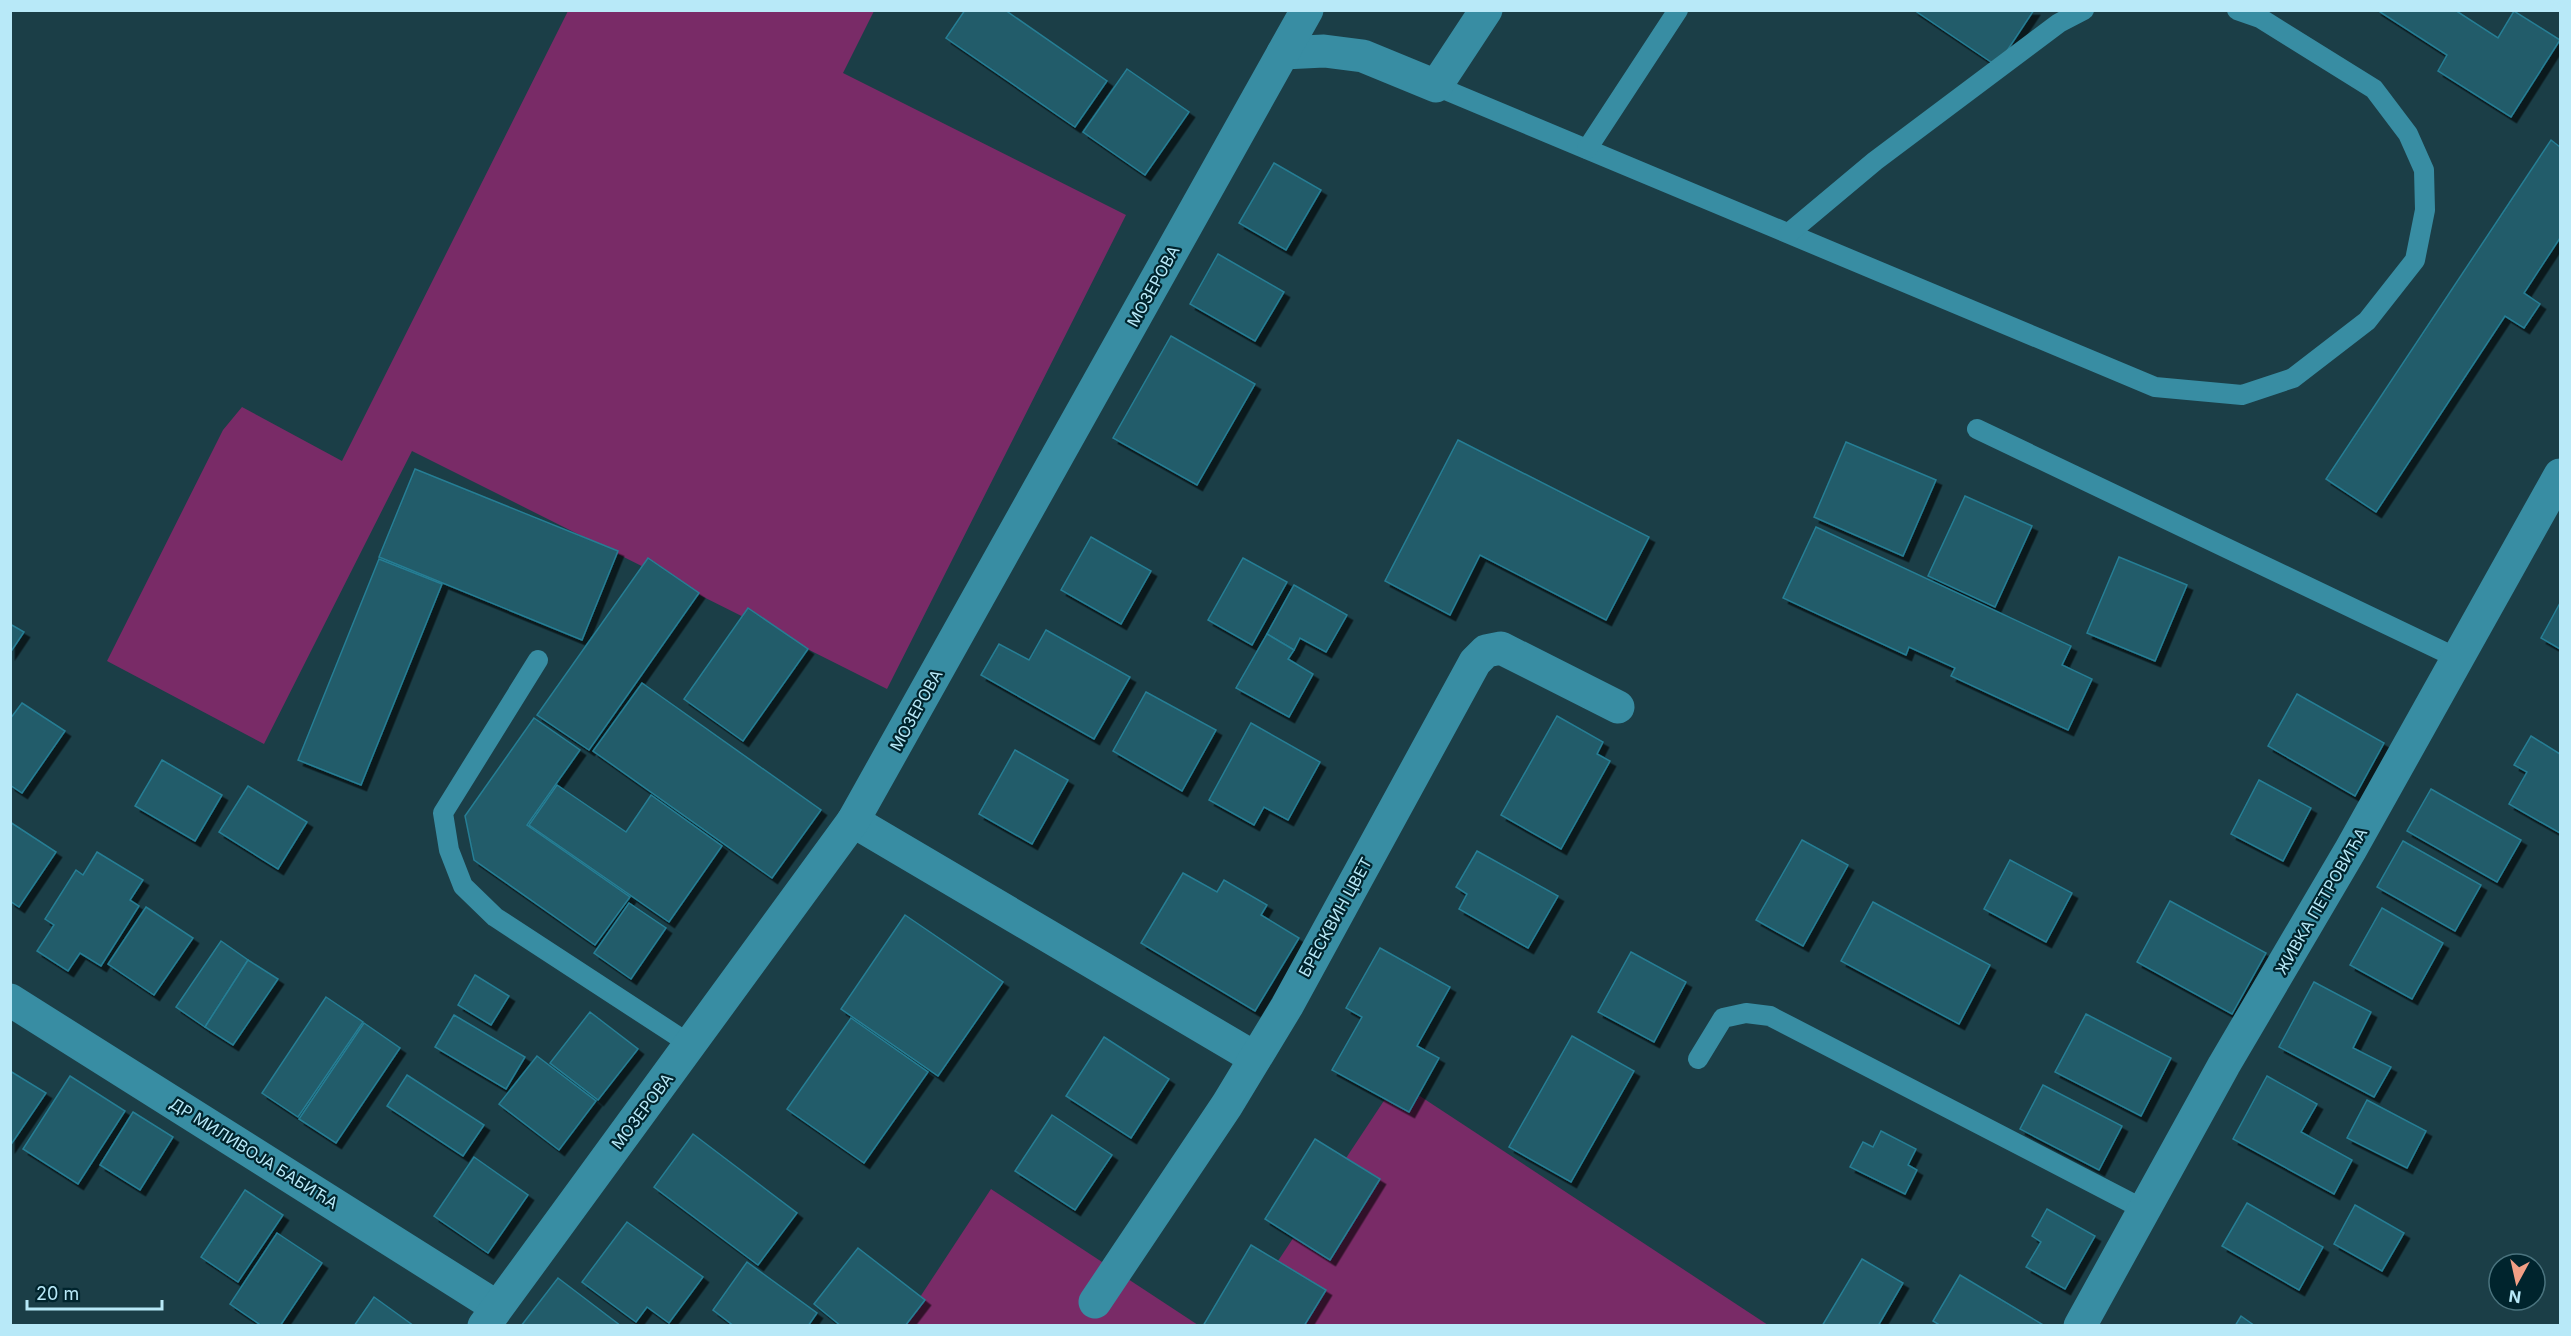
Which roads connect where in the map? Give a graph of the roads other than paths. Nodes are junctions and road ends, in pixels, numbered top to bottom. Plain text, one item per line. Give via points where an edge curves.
1 (1307, 10) edge
2 (1486, 10) edge
3 (1678, 10) edge
4 (2084, 10) edge
5 (2237, 10) edge
6 (1283, 53) junction
7 (1436, 86) junction
8 (1587, 149) junction
9 (1789, 233) junction
10 (1977, 429) dead end
11 (2560, 475) edge
12 (2459, 659) junction
13 (538, 660) dead end
14 (1618, 707) dead end
15 (854, 821) junction
16 (10, 1000) edge
17 (691, 1045) junction
18 (1255, 1058) junction
19 (1698, 1059) dead end
20 (2143, 1209) junction
21 (1095, 1302) dead end
22 (490, 1316) edge
23 (2080, 1326) edge

1 - 6 street, МОЗЕРОВА
2 - 7 street
3 - 8 lane
4 - 9 lane via 2059,23 1884,155
5 - 9 lane via 2260,18 2374,89 2408,134 2424,170 2425,210 2415,260 2367,321 2293,378 2242,395 2154,387
6 - 7 street via 1324,51 1363,56
6 - 15 street, МОЗЕРОВА
7 - 8 lane
8 - 9 lane
10 - 12 lane
11 - 12 street, ЖИВКА ПЕТРОВИЋА
12 - 20 street, ЖИВКА ПЕТРОВИЋА
13 - 17 lane via 443,813 449,850 463,886 495,917
14 - 18 street, БРЕСКВИН ЦВЕТ via 1501,648 1486,651 1475,662
15 - 17 street, МОЗЕРОВА
15 - 18 street
16 - 22 street, ДР МИЛИВОЈА БАБИЋА
17 - 22 street, МОЗЕРОВА
18 - 21 street, БРЕСКВИН ЦВЕТ
19 - 20 lane via 1723,1018 1746,1013 1770,1016
20 - 23 street, ЖИВКА ПЕТРОВИЋА

